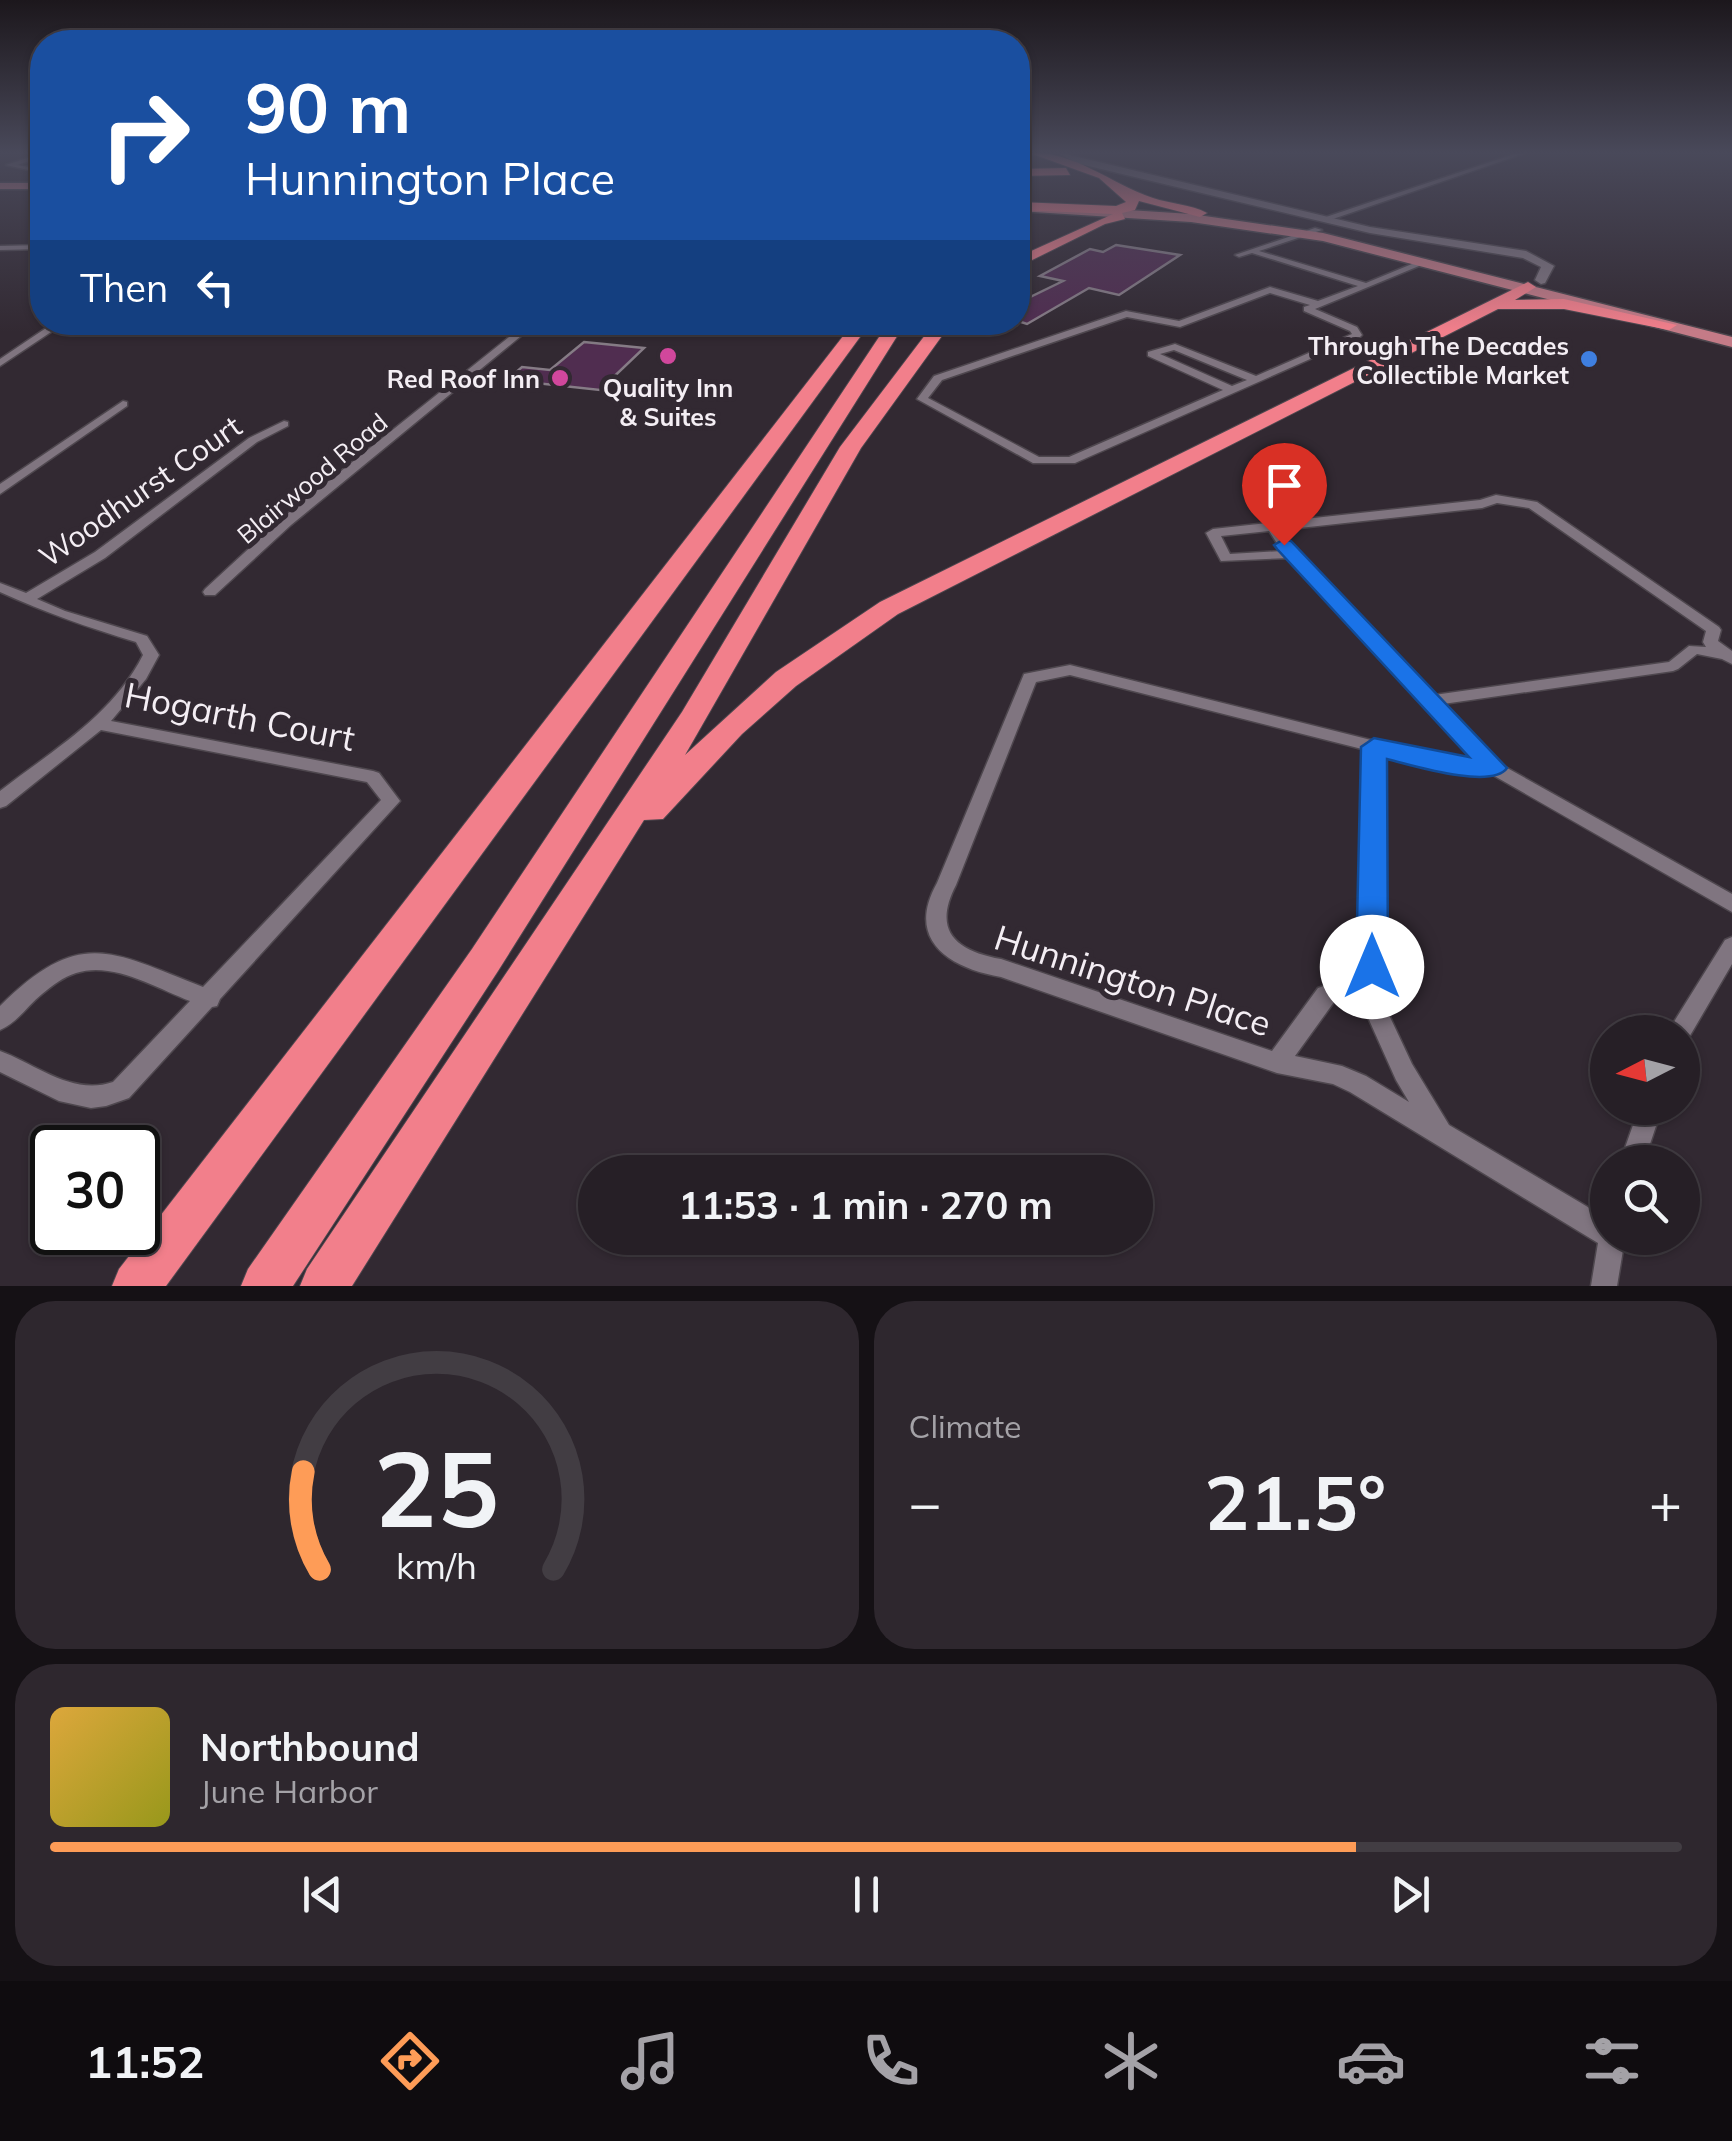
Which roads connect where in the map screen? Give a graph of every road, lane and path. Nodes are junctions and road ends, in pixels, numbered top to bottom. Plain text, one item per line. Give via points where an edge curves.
1 (1132, 212) edge
2 (1147, 212) edge
3 (1168, 212) edge
4 (1197, 212) edge
5 (1260, 212) edge
6 (1361, 212) edge
7 (1200, 213) junction
8 (1317, 228) junction
9 (0, 245) edge
10 (30, 245) edge
11 (1256, 253) junction
12 (1239, 255) dead end
13 (1030, 257) edge
14 (1427, 261) junction
15 (1534, 284) junction
16 (1366, 285) junction
17 (1317, 304) junction
18 (1497, 306) junction
19 (1669, 325) junction
20 (1732, 330) edge
21 (30, 334) edge
22 (43, 335) edge
23 (518, 335) edge
24 (828, 335) edge
25 (853, 335) edge
26 (889, 335) edge
27 (920, 335) edge
28 (934, 335) edge
29 (1732, 342) edge
30 (0, 354) edge
31 (15, 354) junction
32 (0, 363) edge
33 (1256, 379) junction
34 (1228, 392) junction
35 (123, 404) dead end
36 (879, 406) junction
37 (284, 424) dead end
38 (743, 482) junction
39 (0, 490) edge
40 (1273, 527) junction
41 (1293, 554) junction
42 (0, 587) edge
43 (210, 592) dead end
44 (25, 600) junction
45 (1728, 657) edge
46 (1429, 701) junction
47 (95, 724) junction
48 (1374, 747) junction
49 (1494, 768) junction
50 (0, 801) edge
51 (594, 875) junction
52 (1732, 904) edge
53 (1732, 946) edge
54 (1362, 982) junction
55 (209, 999) junction
56 (1690, 1015) edge
57 (0, 1020) edge
58 (0, 1061) edge
59 (1277, 1063) junction
60 (1441, 1133) junction
61 (1590, 1224) edge
62 (1608, 1255) edge
63 (136, 1286) edge
64 (265, 1286) edge
65 (324, 1286) edge
66 (1604, 1286) edge

1 - 13 highway
2 - 8 main road
3 - 7 main road
4 - 7 highway
5 - 8 street
6 - 8 street
7 - 8 main road
8 - 11 street
8 - 14 main road
8 - 15 main road
9 - 10 street
11 - 12 street
11 - 16 street
14 - 15 main road
14 - 16 street
15 - 18 highway
15 - 19 main road
15 - 20 main road
16 - 17 street
17 - 33 street via 1306,311 1359,333
17 - 34 street via 1270,290 1174,324 1126,314 938,378 922,399 1049,464 1071,461
18 - 19 highway via 1564,304
18 - 51 highway via 889,608 834,643 731,727
19 - 29 main road
21 - 30 street
22 - 31 street
23 - 43 street, Blairwood Road via 286,522
24 - 38 highway
25 - 38 highway
26 - 64 highway
27 - 36 highway
28 - 36 highway
30 - 31 street
31 - 32 street
33 - 34 street
33 - 34 street via 1175,348 1151,354
35 - 39 street
36 - 51 highway
37 - 44 street, Woodhurst Court
38 - 63 highway
40 - 41 street
40 - 41 street via 1213,534 1215,544 1226,558
40 - 45 street via 1496,499 1533,504 1714,630 1710,642
41 - 46 street
42 - 44 street
44 - 47 street via 146,644 145,672
45 - 46 street via 1694,649 1673,666
46 - 49 street
47 - 50 street
47 - 55 street, Hogarth Court via 372,777 390,801
48 - 49 street, Hunnington Place
48 - 54 street via 1372,967
48 - 59 street, Hunnington Place via 1070,670 1040,673 1030,678 936,898 938,937 951,952
49 - 52 street
51 - 65 highway
53 - 56 street
54 - 59 street via 1326,995
54 - 60 street
55 - 57 street via 93,958 60,968
55 - 58 street, Hogarth Court via 122,1090 106,1098 64,1091
59 - 60 street, Hunnington Place via 1358,1084
60 - 61 street, Hunnington Place
62 - 66 street

